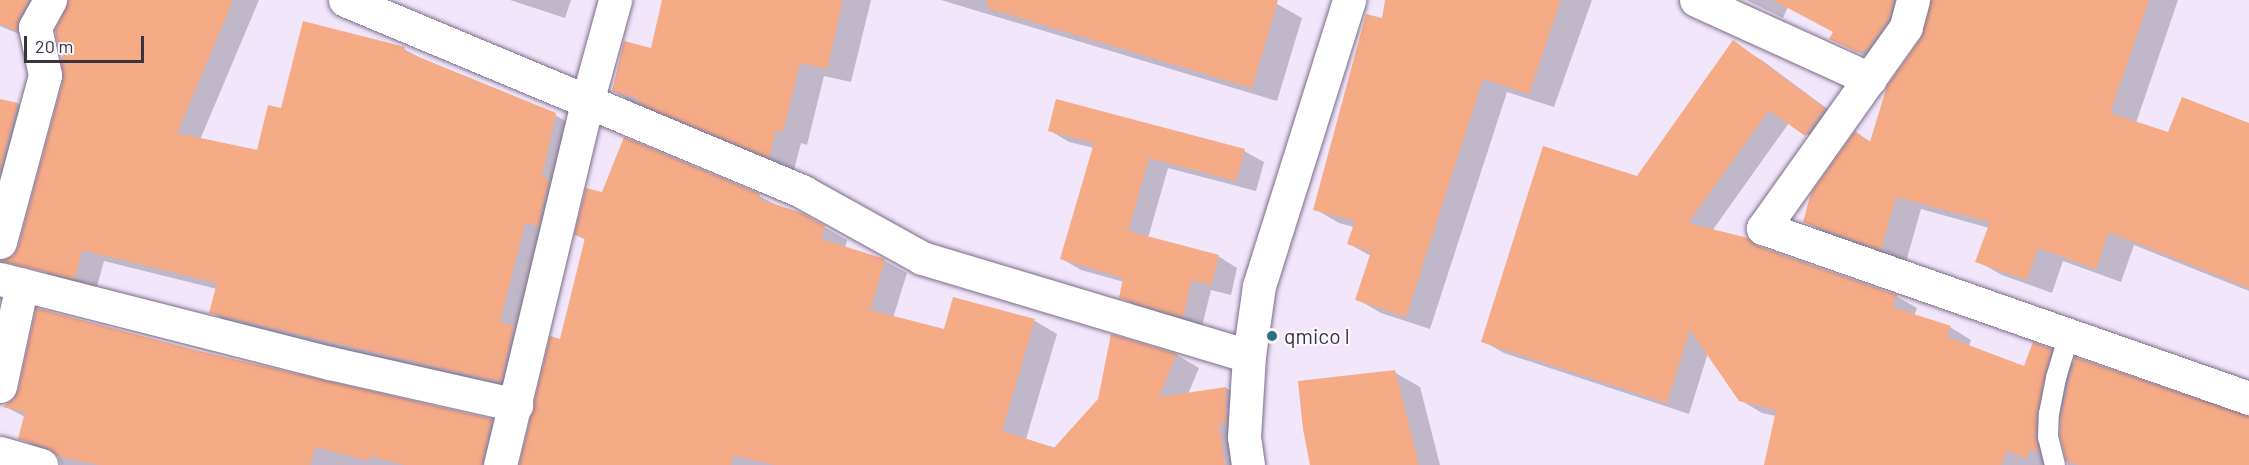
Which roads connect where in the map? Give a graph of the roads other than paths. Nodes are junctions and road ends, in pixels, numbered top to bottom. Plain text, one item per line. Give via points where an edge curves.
1 (50, 0) edge
2 (345, 0) edge
3 (615, 0) edge
4 (1349, 0) edge
5 (1696, 0) edge
6 (1913, 0) edge
7 (1870, 80) junction
8 (587, 102) junction
9 (0, 242) edge
10 (11, 281) edge
11 (2069, 335) junction
12 (1249, 356) junction
13 (0, 386) edge
14 (2249, 398) edge
15 (516, 405) junction
16 (0, 453) edge
17 (41, 465) edge
18 (500, 465) edge
19 (1248, 465) edge
20 (2055, 465) edge

1 - 9 street via 35,27 45,75
2 - 8 street
3 - 8 street
4 - 12 street via 1258,286
5 - 7 street
6 - 7 street via 1906,27
7 - 11 street via 1763,228
8 - 12 street via 803,192 922,258
8 - 15 street
10 - 13 street
10 - 15 street via 319,360
11 - 14 street
11 - 20 lane via 2049,414 2048,437
12 - 19 street via 1244,437
15 - 18 street
16 - 17 street

